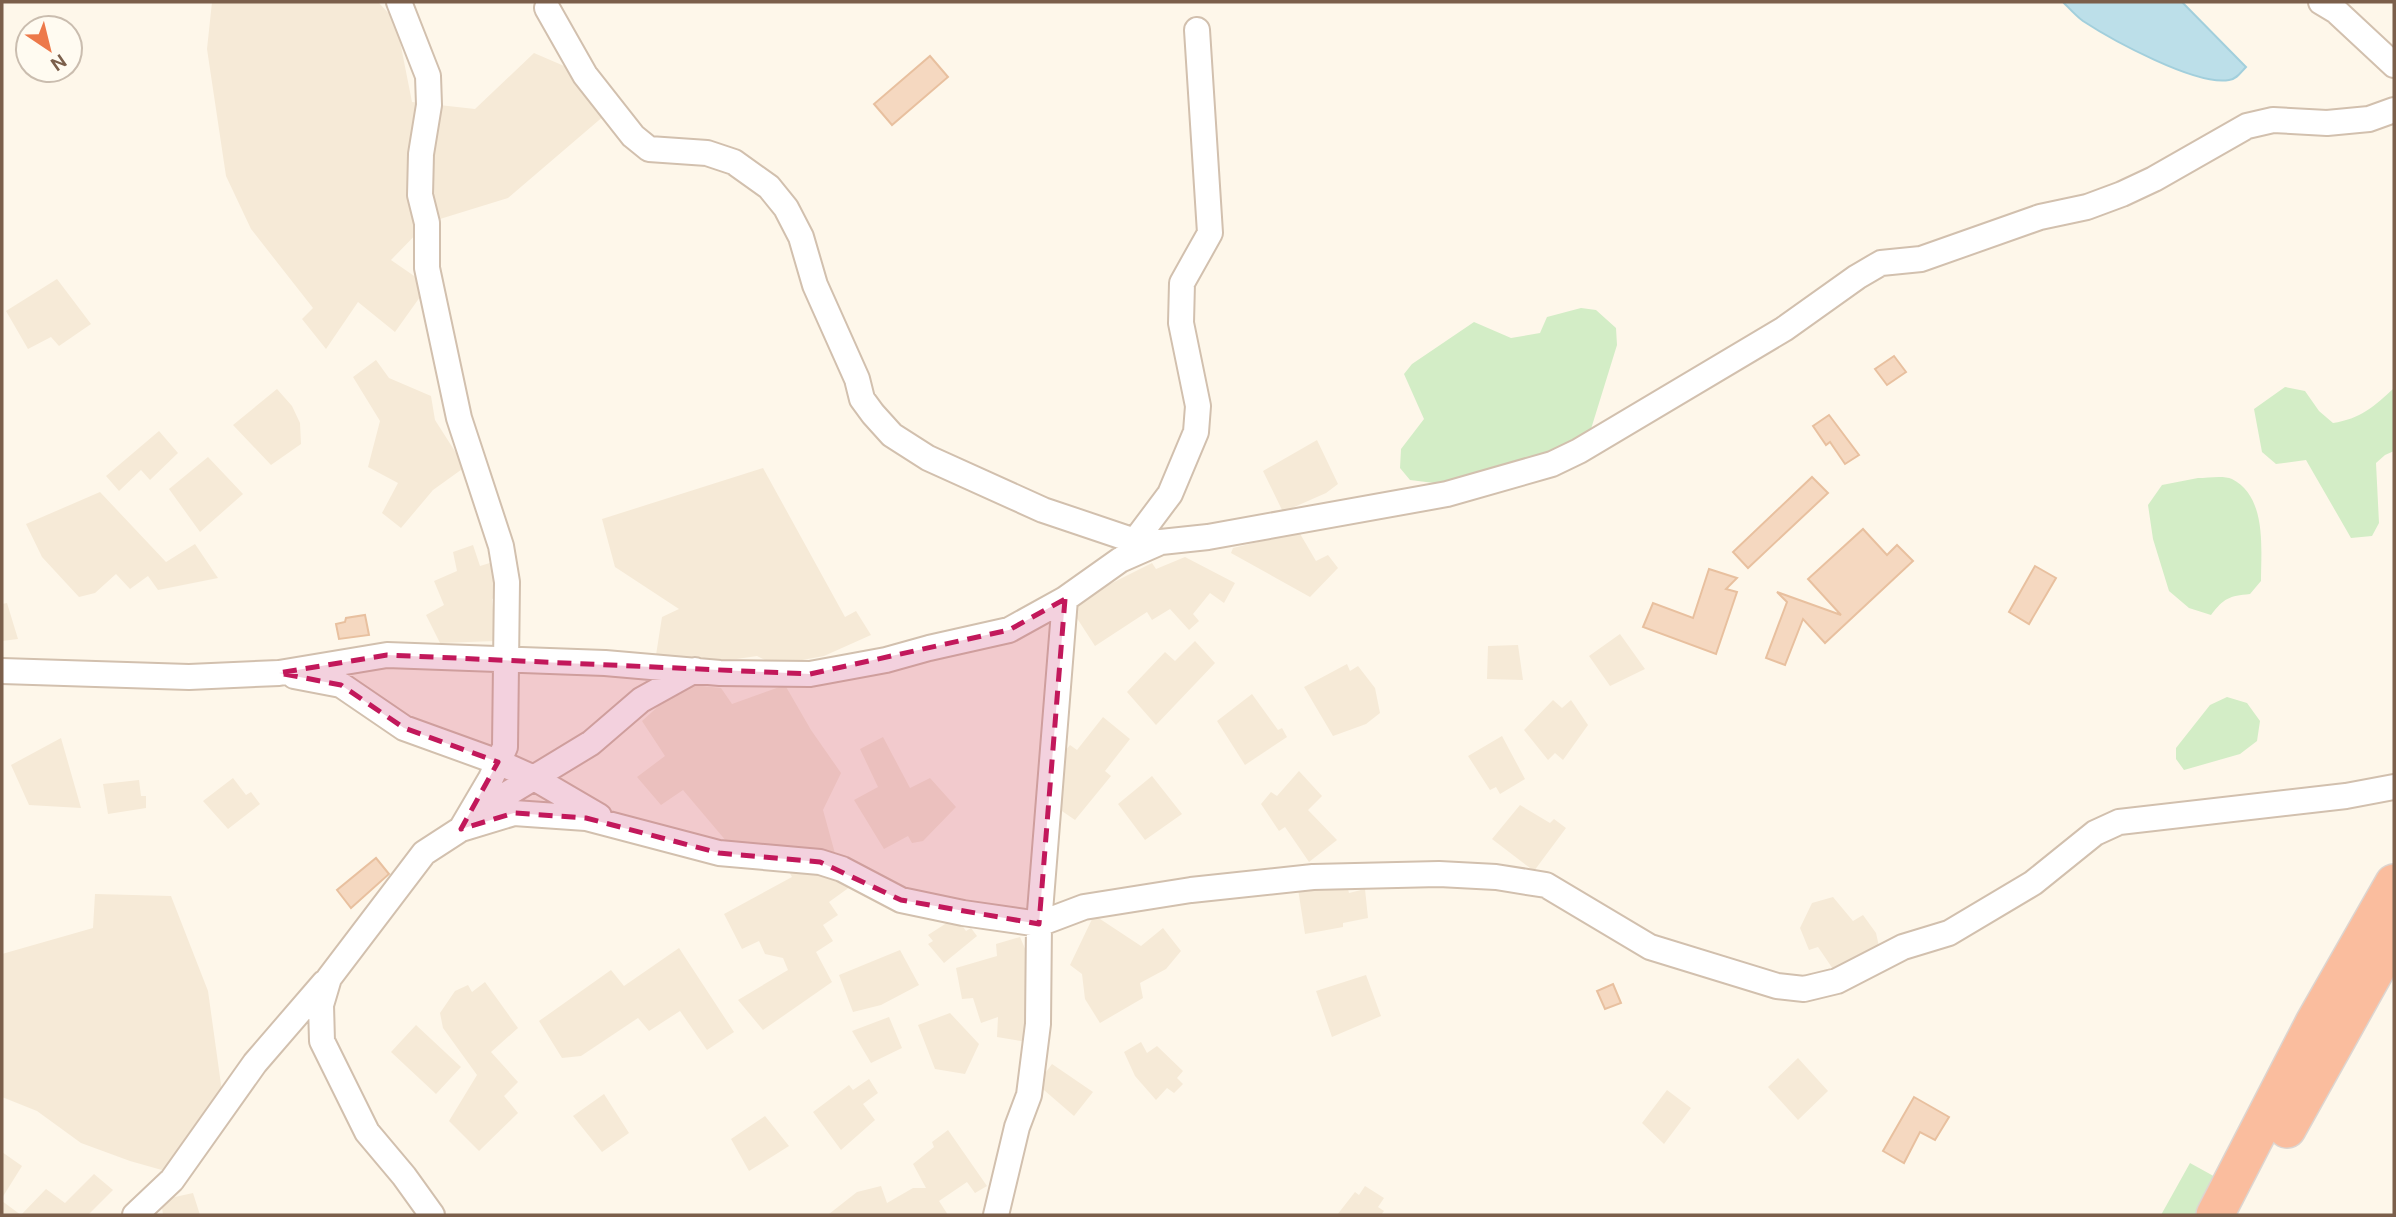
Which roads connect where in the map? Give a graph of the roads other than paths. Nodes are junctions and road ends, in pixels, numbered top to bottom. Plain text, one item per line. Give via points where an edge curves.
1 (399, 2) edge
2 (2321, 2) edge
3 (547, 8) dead end
4 (1197, 30) dead end
5 (2394, 65) edge
6 (2394, 110) edge
7 (1127, 550) junction
8 (1065, 599) junction
9 (507, 658) junction
10 (695, 670) junction
11 (2, 671) edge
12 (279, 673) junction
13 (498, 762) junction
14 (534, 778) junction
15 (2394, 787) edge
16 (461, 829) junction
17 (621, 829) junction
18 (2394, 883) edge
19 (1039, 924) junction
20 (2394, 937) edge
21 (329, 978) junction
22 (135, 1215) edge
23 (432, 1215) edge
24 (996, 1215) edge
25 (2215, 1215) edge
26 (2238, 1215) edge

1 - 9 street via 428,76 420,195 427,223 427,268 459,418 500,546 507,582
2 - 5 street via 2336,10
3 - 7 street via 585,75 633,136 649,149 707,153 734,162 769,187 786,208 862,399 892,435 928,458
4 - 7 street via 1210,233 1182,283 1181,324 1198,406 1196,432 1170,494
6 - 7 street via 2369,119 2327,123 2273,120 2247,126 2122,194 1921,259 1881,263 1784,329 1552,464 1447,494
7 - 8 street
8 - 10 street via 1009,630 853,667 810,674
8 - 19 street
9 - 10 street
9 - 12 street via 387,654
9 - 13 street via 505,747
10 - 14 street via 641,700 591,743
11 - 12 street via 188,677
12 - 13 street via 341,685 404,728
13 - 14 street
13 - 16 street
14 - 16 street
14 - 17 street
15 - 19 street via 2119,822 2095,833 2033,883 1949,933 1903,947 1837,981 1804,989 1777,986 1650,947 1546,885 1496,877 1313,877 1204,888 1084,907
16 - 17 street via 514,813 586,818
16 - 21 street via 424,853
17 - 19 street via 719,853 820,862 901,900
18 - 25 highway via 2314,1023
19 - 24 street via 1038,1024 1029,1095
20 - 26 highway
21 - 22 street via 255,1063 172,1180
21 - 23 street via 321,1005 322,1041 367,1132

